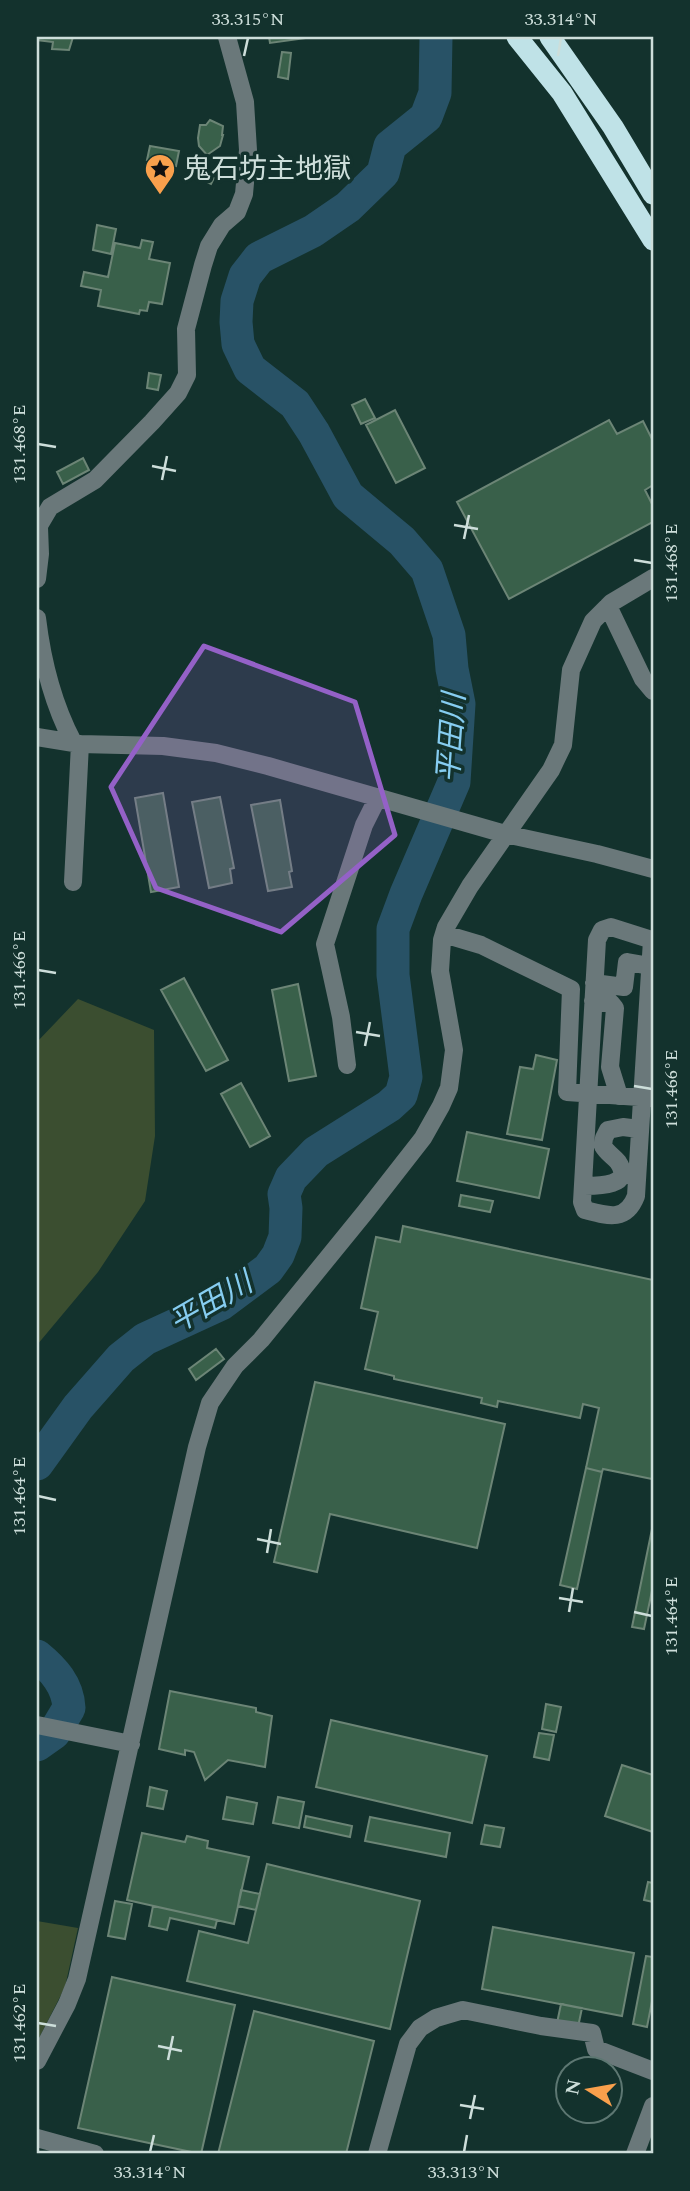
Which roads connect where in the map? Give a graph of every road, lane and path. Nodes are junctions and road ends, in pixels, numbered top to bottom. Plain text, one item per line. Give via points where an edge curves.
1 (227, 37) edge
2 (517, 37) edge
3 (550, 37) edge
4 (245, 102) junction
5 (261, 117) dead end
6 (653, 194) edge
7 (653, 240) edge
8 (38, 528) edge
9 (653, 578) edge
10 (37, 579) edge
11 (608, 606) junction
12 (37, 618) edge
13 (653, 691) edge
14 (37, 737) edge
15 (77, 743) junction
16 (378, 797) junction
17 (505, 834) junction
18 (653, 869) edge
19 (73, 882) dead end
20 (444, 934) junction
21 (653, 941) edge
22 (650, 966) junction
23 (594, 992) junction
24 (614, 1025) junction
25 (646, 1030) junction
26 (347, 1065) dead end
27 (588, 1094) junction
28 (619, 1096) junction
29 (647, 1098) edge
30 (639, 1129) junction
31 (583, 1186) junction
32 (37, 1725) edge
33 (126, 1743) junction
34 (37, 2061) edge
35 (653, 2071) edge
36 (653, 2106) edge
37 (37, 2138) edge
38 (95, 2154) edge
39 (377, 2154) edge
40 (635, 2154) edge

1 - 4 street
2 - 7 highway via 562,93
3 - 6 highway
4 - 5 street
4 - 8 street via 248,150 244,194 237,212 209,246 203,265 186,330 187,375 178,393 152,422 94,480 50,507
8 - 10 street
9 - 11 street
11 - 13 street
11 - 17 street via 593,621 571,670 563,745 551,770
12 - 15 street via 49,681 62,720
14 - 15 street
15 - 16 street via 216,753
15 - 19 street
16 - 17 street
16 - 26 street via 364,825 325,944
17 - 18 street
17 - 20 street
20 - 27 street via 481,945 571,989 567,1092
20 - 33 street via 440,971 454,1050 449,1088 423,1138 235,1366 210,1403
21 - 22 street
21 - 23 street via 611,928 602,930 597,940
22 - 23 street via 627,962 624,987
22 - 25 street
23 - 24 street via 615,1008
23 - 27 street
24 - 25 street
24 - 28 street via 610,1067
25 - 29 street
27 - 28 street
27 - 31 street
28 - 29 street
29 - 30 street
30 - 31 street via 608,1130 603,1146 619,1163 620,1178 601,1187
30 - 31 street via 636,1196 631,1209 619,1215 585,1210
32 - 33 street
33 - 34 street via 77,1979
35 - 39 street via 596,2049 592,2033 463,2010 436,2018 420,2028 408,2044
36 - 40 street
37 - 38 street

